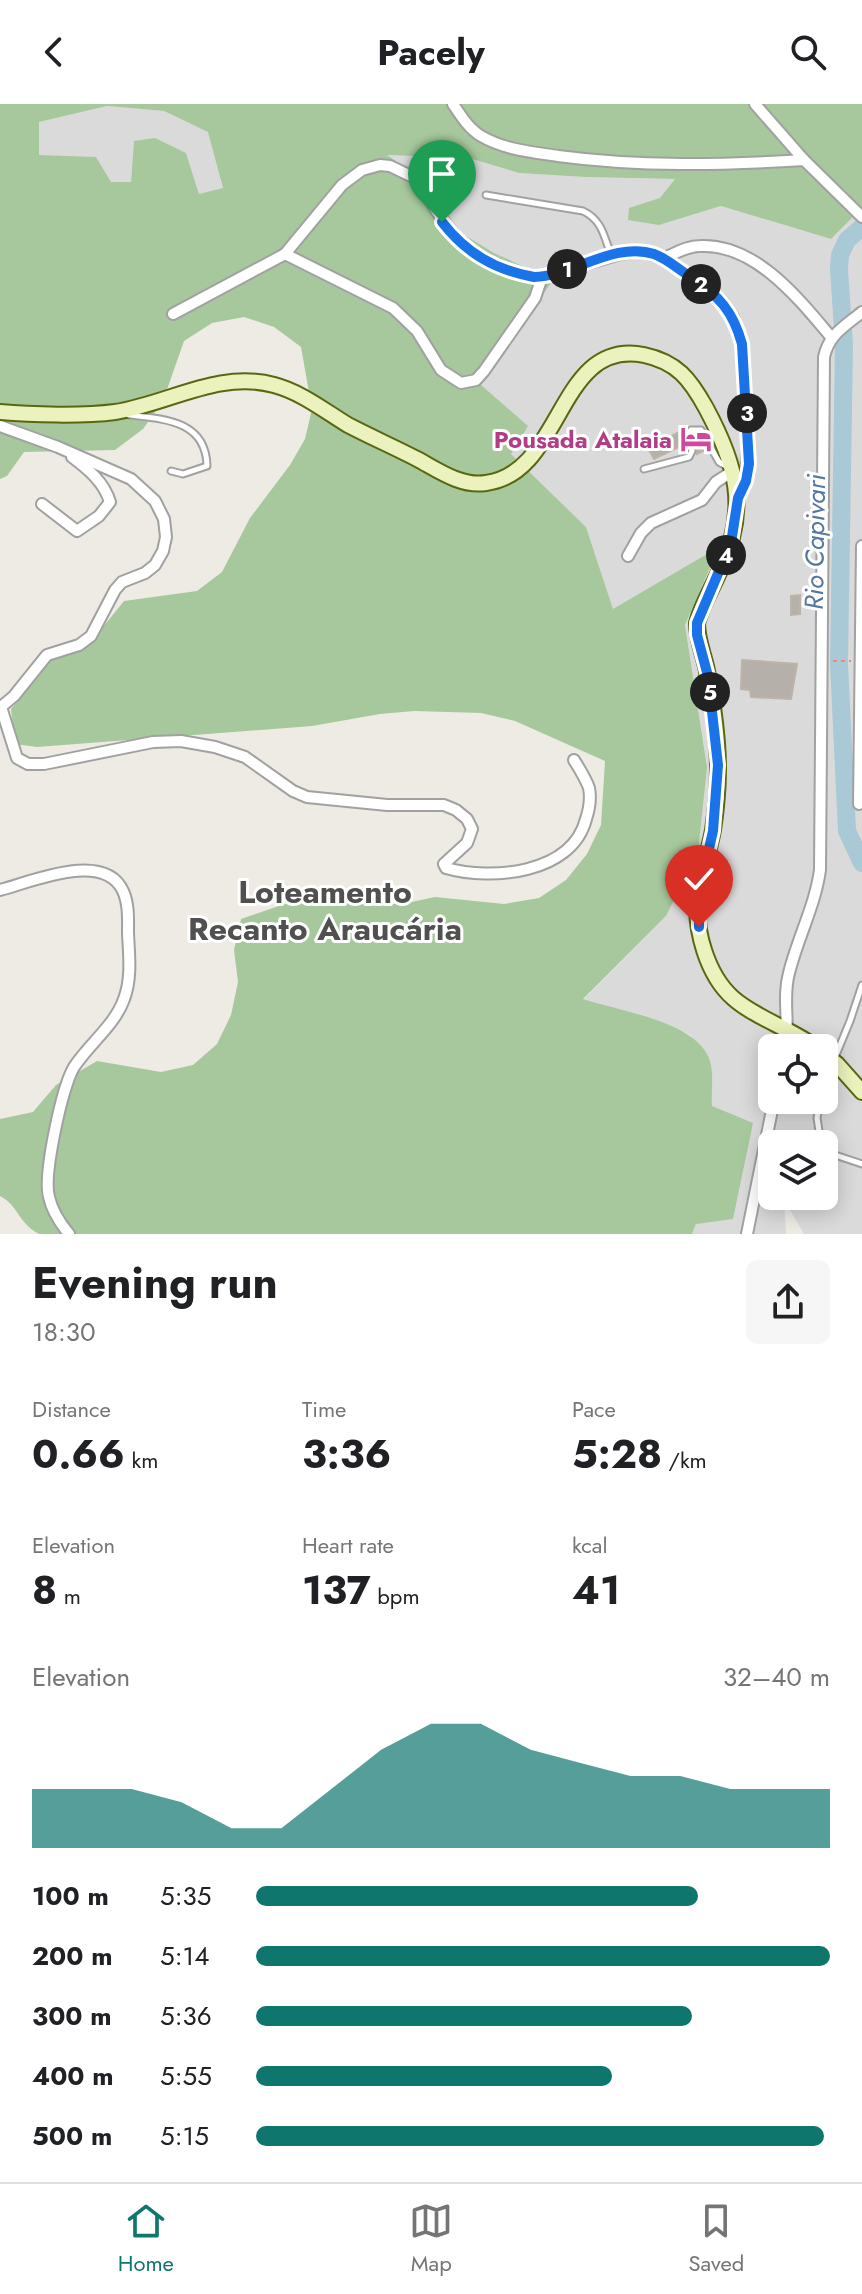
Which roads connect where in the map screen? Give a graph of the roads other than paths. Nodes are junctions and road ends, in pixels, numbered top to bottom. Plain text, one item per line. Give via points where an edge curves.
1 (453, 104) edge
2 (755, 104) edge
3 (804, 160) junction
4 (486, 195) dead end
5 (860, 216) edge
6 (285, 254) junction
7 (611, 256) junction
8 (664, 258) junction
9 (542, 277) junction
10 (862, 312) edge
11 (173, 314) dead end
12 (833, 335) junction
13 (0, 412) edge
14 (116, 412) junction
15 (0, 426) edge
16 (58, 447) junction
17 (644, 469) dead end
18 (171, 471) dead end
19 (733, 471) junction
20 (738, 498) junction
21 (42, 504) dead end
22 (862, 546) edge
23 (628, 556) dead end
24 (0, 707) edge
25 (574, 760) dead end
26 (859, 804) dead end
27 (0, 890) edge
28 (862, 985) edge
29 (789, 1029) junction
30 (788, 1034) edge
31 (796, 1034) edge
32 (838, 1041) edge
33 (838, 1067) edge
34 (862, 1092) edge
35 (771, 1114) edge
36 (838, 1156) edge
37 (862, 1164) edge
38 (69, 1234) edge
39 (747, 1234) edge

1 - 3 street via 478,135 529,151 593,161 689,165
2 - 3 street
3 - 5 street
4 - 7 lane via 592,215
6 - 9 street via 342,185 380,165 415,178 455,239 479,258 520,275
6 - 9 street via 393,308 417,331 441,370 461,383 476,380 484,371 535,298
6 - 11 street
7 - 8 street via 640,251
7 - 9 street
8 - 12 street via 699,246 745,257
8 - 20 street via 724,304 738,329 749,464
10 - 12 street
12 - 29 street via 824,357 820,870 789,972
13 - 14 main road
14 - 18 lane via 170,419 198,438 207,466 183,474
14 - 19 main road via 236,381 278,385 452,478 487,483 521,468 536,453 572,389 600,361 633,353 662,359 688,379 720,434
15 - 16 street
16 - 21 street via 95,475 110,502 77,531
16 - 24 street via 141,486 164,519 163,551 155,565 115,590 91,636 47,655
17 - 19 lane via 689,457 688,434 697,429 719,462
19 - 20 main road
19 - 23 street via 702,500 651,523
20 - 29 main road via 731,543 697,623 718,765 699,927 724,989 741,1005
22 - 26 street
24 - 25 street via 17,758 28,764 181,741 245,757 307,797 444,805 467,819 472,829 467,843 444,864 458,870 509,873 564,854 585,824 589,807 589,788
27 - 38 street via 84,870 116,880 127,906 129,979 124,1002 72,1071 48,1169 48,1196
28 - 32 lane
29 - 30 street
29 - 31 main road
33 - 34 main road
35 - 39 street
36 - 37 lane

